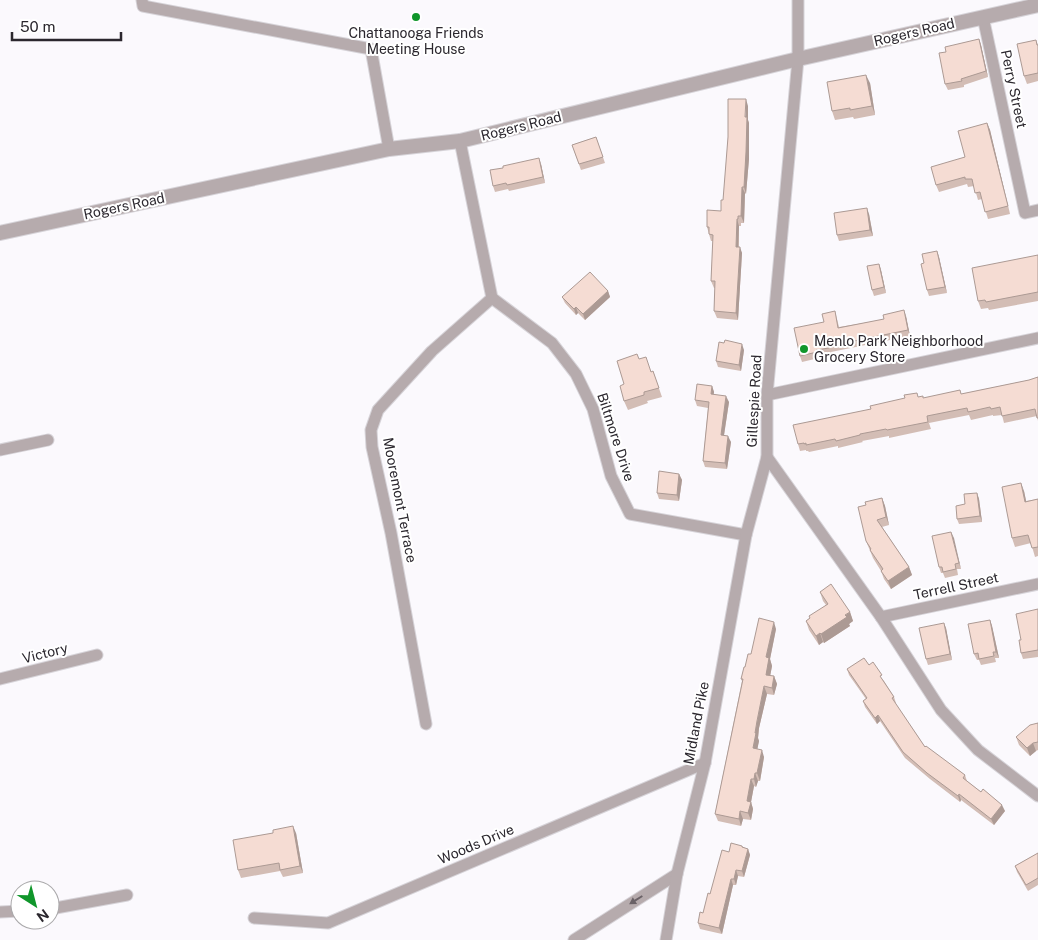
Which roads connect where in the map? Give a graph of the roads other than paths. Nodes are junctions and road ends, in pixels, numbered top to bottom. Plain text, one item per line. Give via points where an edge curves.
1 (142, 0) edge
2 (798, 0) edge
3 (1038, 5) edge
4 (983, 17) junction
5 (798, 59) junction
6 (460, 141) junction
7 (389, 149) junction
8 (1038, 210) edge
9 (0, 233) edge
10 (492, 298) junction
11 (1038, 338) edge
12 (767, 395) junction
13 (48, 440) dead end
14 (0, 450) edge
15 (767, 457) junction
16 (746, 535) junction
17 (1038, 584) edge
18 (881, 617) junction
19 (97, 655) dead end
20 (0, 679) edge
21 (426, 724) dead end
22 (704, 763) junction
23 (1038, 796) edge
24 (677, 874) junction
25 (127, 895) dead end
26 (60, 907) edge
27 (254, 918) dead end
28 (574, 940) edge
29 (666, 940) edge

1 - 7 street via 143,6 371,49
2 - 5 street, Gillespie Road
3 - 4 street, Rogers Road
4 - 5 street, Rogers Road
4 - 8 street, Perry Street via 1025,213
5 - 6 street, Rogers Road
5 - 12 street, Gillespie Road
6 - 7 street, Rogers Road
6 - 10 street
7 - 9 street, Rogers Road
10 - 16 street, Biltmore Drive via 552,343 576,374 593,409 611,476 630,514
10 - 21 street, Mooremont Terrace via 432,352 378,410 371,430
11 - 12 street
12 - 15 street, Gillespie Road
13 - 14 street
15 - 16 street, Midland Pike
15 - 18 street, Gillespie Road
16 - 22 street, Midland Pike
17 - 18 street, Terrell Street
18 - 23 street, Gillespie Road via 941,710 978,750
19 - 20 street, Victory
22 - 24 street, Midland Pike
22 - 27 street, Woods Drive via 328,923
24 -> 28 street
24 - 29 street, Midland Pike
25 - 26 street

